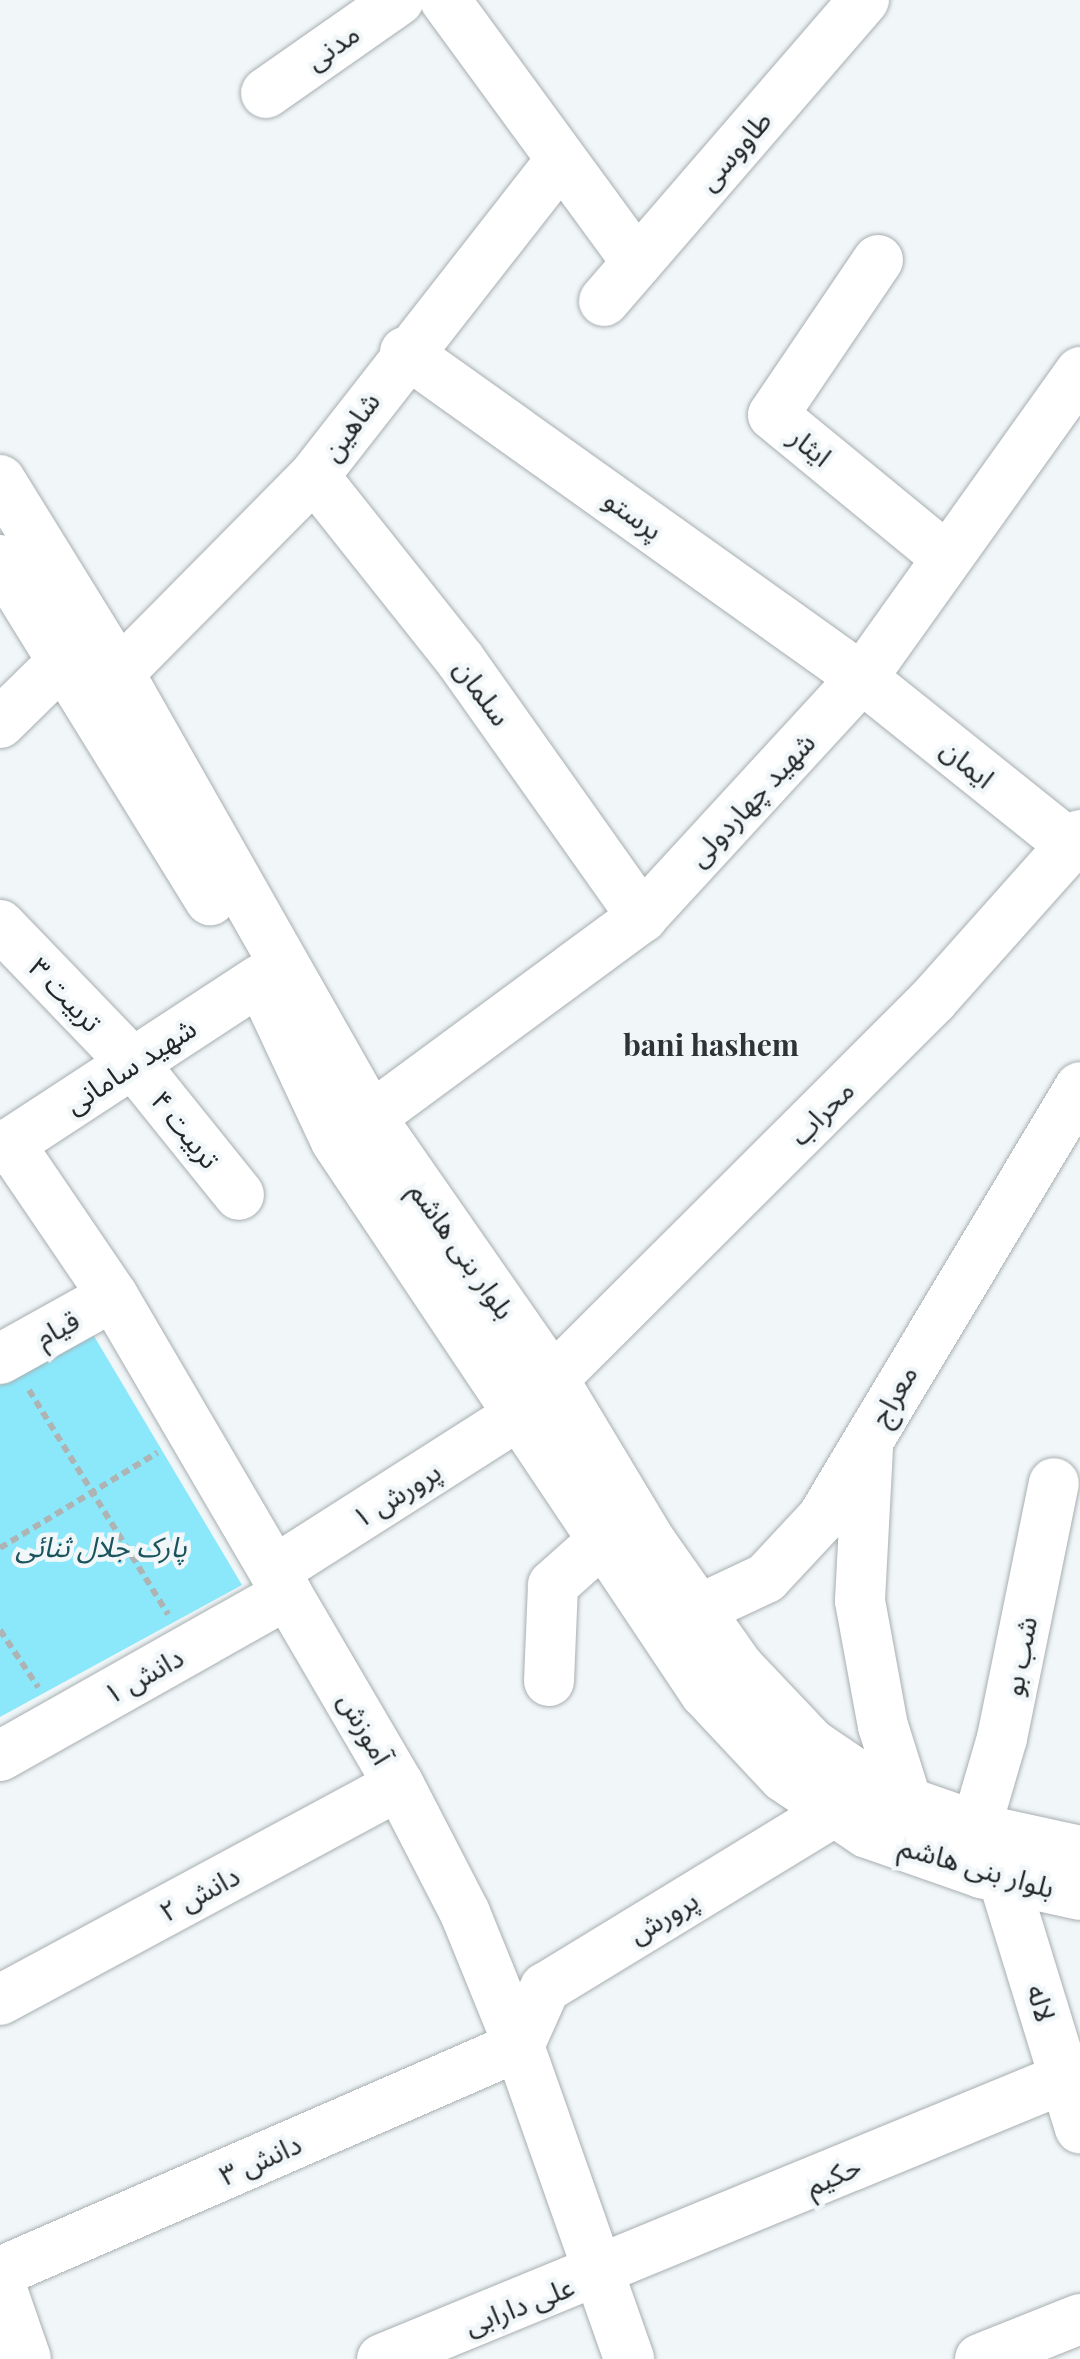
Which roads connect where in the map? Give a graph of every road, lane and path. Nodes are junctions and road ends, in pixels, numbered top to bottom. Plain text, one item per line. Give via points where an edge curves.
1 (399, 0) edge
2 (445, 0) edge
3 (864, 0) edge
4 (266, 92) dead end
5 (560, 161) junction
6 (878, 260) dead end
7 (637, 262) junction
8 (604, 301) dead end
9 (405, 352) junction
10 (1080, 372) edge
11 (314, 476) junction
12 (0, 480) edge
13 (946, 556) junction
14 (0, 560) edge
15 (63, 661) junction
16 (119, 673) junction
17 (862, 678) junction
18 (0, 723) edge
19 (1078, 843) edge
20 (642, 917) junction
21 (0, 925) edge
22 (260, 980) junction
23 (133, 1063) junction
24 (1080, 1086) edge
25 (354, 1130) junction
26 (5, 1146) edge
27 (238, 1194) dead end
28 (113, 1296) junction
29 (3, 1358) edge
30 (552, 1379) junction
31 (517, 1416) junction
32 (192, 1432) junction
33 (869, 1437) junction
34 (1054, 1483) dead end
35 (93, 1492) junction
36 (600, 1543) junction
37 (0, 1548) edge
38 (280, 1582) junction
39 (698, 1610) junction
40 (0, 1630) edge
41 (190, 1648) junction
42 (549, 1681) dead end
43 (61, 1722) junction
44 (0, 1756) edge
45 (399, 1785) junction
46 (907, 1802) junction
47 (835, 1811) junction
48 (976, 1826) junction
49 (1080, 1852) edge
50 (1003, 1878) junction
51 (1080, 1894) edge
52 (0, 2000) edge
53 (519, 2046) junction
54 (1065, 2078) junction
55 (1080, 2128) edge
56 (0, 2272) edge
57 (600, 2273) junction
58 (0, 2284) edge
59 (1080, 2319) edge
60 (26, 2359) edge
61 (382, 2359) edge
62 (629, 2359) edge
63 (980, 2359) edge

1 - 4 street, مدنی
2 - 5 street
3 - 7 street, طاووسی
5 - 7 street
5 - 9 street, شاهین
6 - 13 street, ایثار via 774,415
7 - 8 street, طاووسی
9 - 11 street, شاهین
9 - 17 street, پرستو
10 - 13 street, شهید چهاردولی
11 - 16 street, شاهین
11 - 20 street, سلمان via 462,660
12 - 16 street, بلوار بنی هاشم
13 - 17 street, شهید چهاردولی
14 - 15 street, بلوار بنی هاشم
15 - 18 street
15 - 22 street, بلوار بنی هاشم
16 - 25 street, بلوار بنی هاشم
17 - 19 street, ایمان
17 - 20 street, شهید چهاردولی
19 - 30 street, محراب via 934,1000
20 - 25 street, شهید چهاردولی
21 - 23 street, تربیت ۳
22 - 23 street, شهید سامانی
22 - 25 street, بلوار بنی هاشم
23 - 26 street, شهید سامانی
23 - 27 street, تربیت ۴
24 - 33 street, معراج
25 - 30 street, بلوار بنی هاشم
25 - 31 street, بلوار بنی هاشم
26 - 28 street, آموزش
28 - 29 street, قیام
28 - 32 street, آموزش
29 - 35 path
30 - 39 street, بلوار بنی هاشم
31 - 36 street, بلوار بنی هاشم
31 - 38 street, پرورش ۱
32 - 35 path
32 - 38 street, آموزش
33 - 39 street via 822,1518 766,1578
33 - 46 street, معراج via 860,1601 882,1726
34 - 48 street, شب بو via 996,1766
35 - 37 path
35 - 41 path
36 - 42 street via 553,1584
36 - 47 street, بلوار بنی هاشم via 705,1693 784,1777
38 - 41 street, دانش ۱
38 - 45 street, آموزش
39 - 46 street, بلوار بنی هاشم via 738,1666 812,1744
40 - 43 path
41 - 43 street, دانش ۱
43 - 44 street, دانش ۱
45 - 52 street, دانش ۲
45 - 53 street, آموزش via 465,1914
46 - 48 street, بلوار بنی هاشم
47 - 50 street, بلوار بنی هاشم via 868,1833
47 - 53 street, پرورش via 545,1988
48 - 49 street, بلوار بنی هاشم
50 - 51 street, بلوار بنی هاشم
50 - 54 street, لاله
53 - 56 street, دانش ۳
53 - 57 street, آموزش
54 - 55 street, لاله
54 - 57 street, حکیم
57 - 61 street, علی دارابی
57 - 62 street, آموزش
58 - 60 street
59 - 63 street

